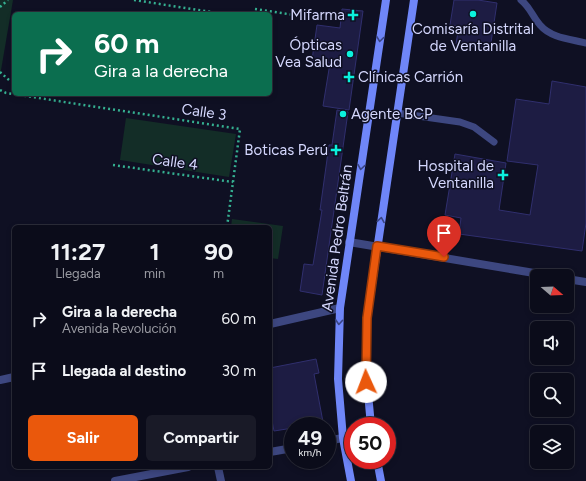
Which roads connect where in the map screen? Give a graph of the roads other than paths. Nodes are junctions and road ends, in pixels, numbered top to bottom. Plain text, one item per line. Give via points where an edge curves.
1 (386, 0) edge
2 (414, 0) edge
3 (521, 0) edge
4 (586, 43) edge
5 (397, 113) junction
6 (494, 142) dead end
7 (349, 242) junction
8 (377, 246) junction
9 (530, 272) edge
10 (574, 279) edge
11 (586, 282) edge
12 (340, 308) junction
13 (272, 324) edge
14 (12, 377) edge
15 (0, 380) edge
16 (370, 417) edge
17 (343, 438) junction
18 (336, 439) edge
19 (284, 450) edge
20 (272, 452) edge
21 (178, 469) edge
22 (218, 469) edge
23 (379, 469) edge
24 (115, 481) edge
25 (221, 481) edge
26 (351, 481) edge
27 (381, 481) edge

1 -> 7 main road, Avenida Pedro Beltrán
2 - 5 main road
3 - 4 lane via 530,7 539,25 550,34
5 - 6 lane via 460,122 474,127
8 -> 5 main road
7 - 8 street
7 - 12 main road, Avenida Pedro Beltrán
8 - 9 street
8 - 16 main road via 367,318 366,350
10 - 11 street
12 - 13 street
12 -> 17 main road, Avenida Pedro Beltrán via 338,379
14 - 15 street
17 - 18 street
17 - 26 main road, Avenida Pedro Beltrán
19 - 20 street
21 - 24 street
22 - 25 street
23 - 27 main road

